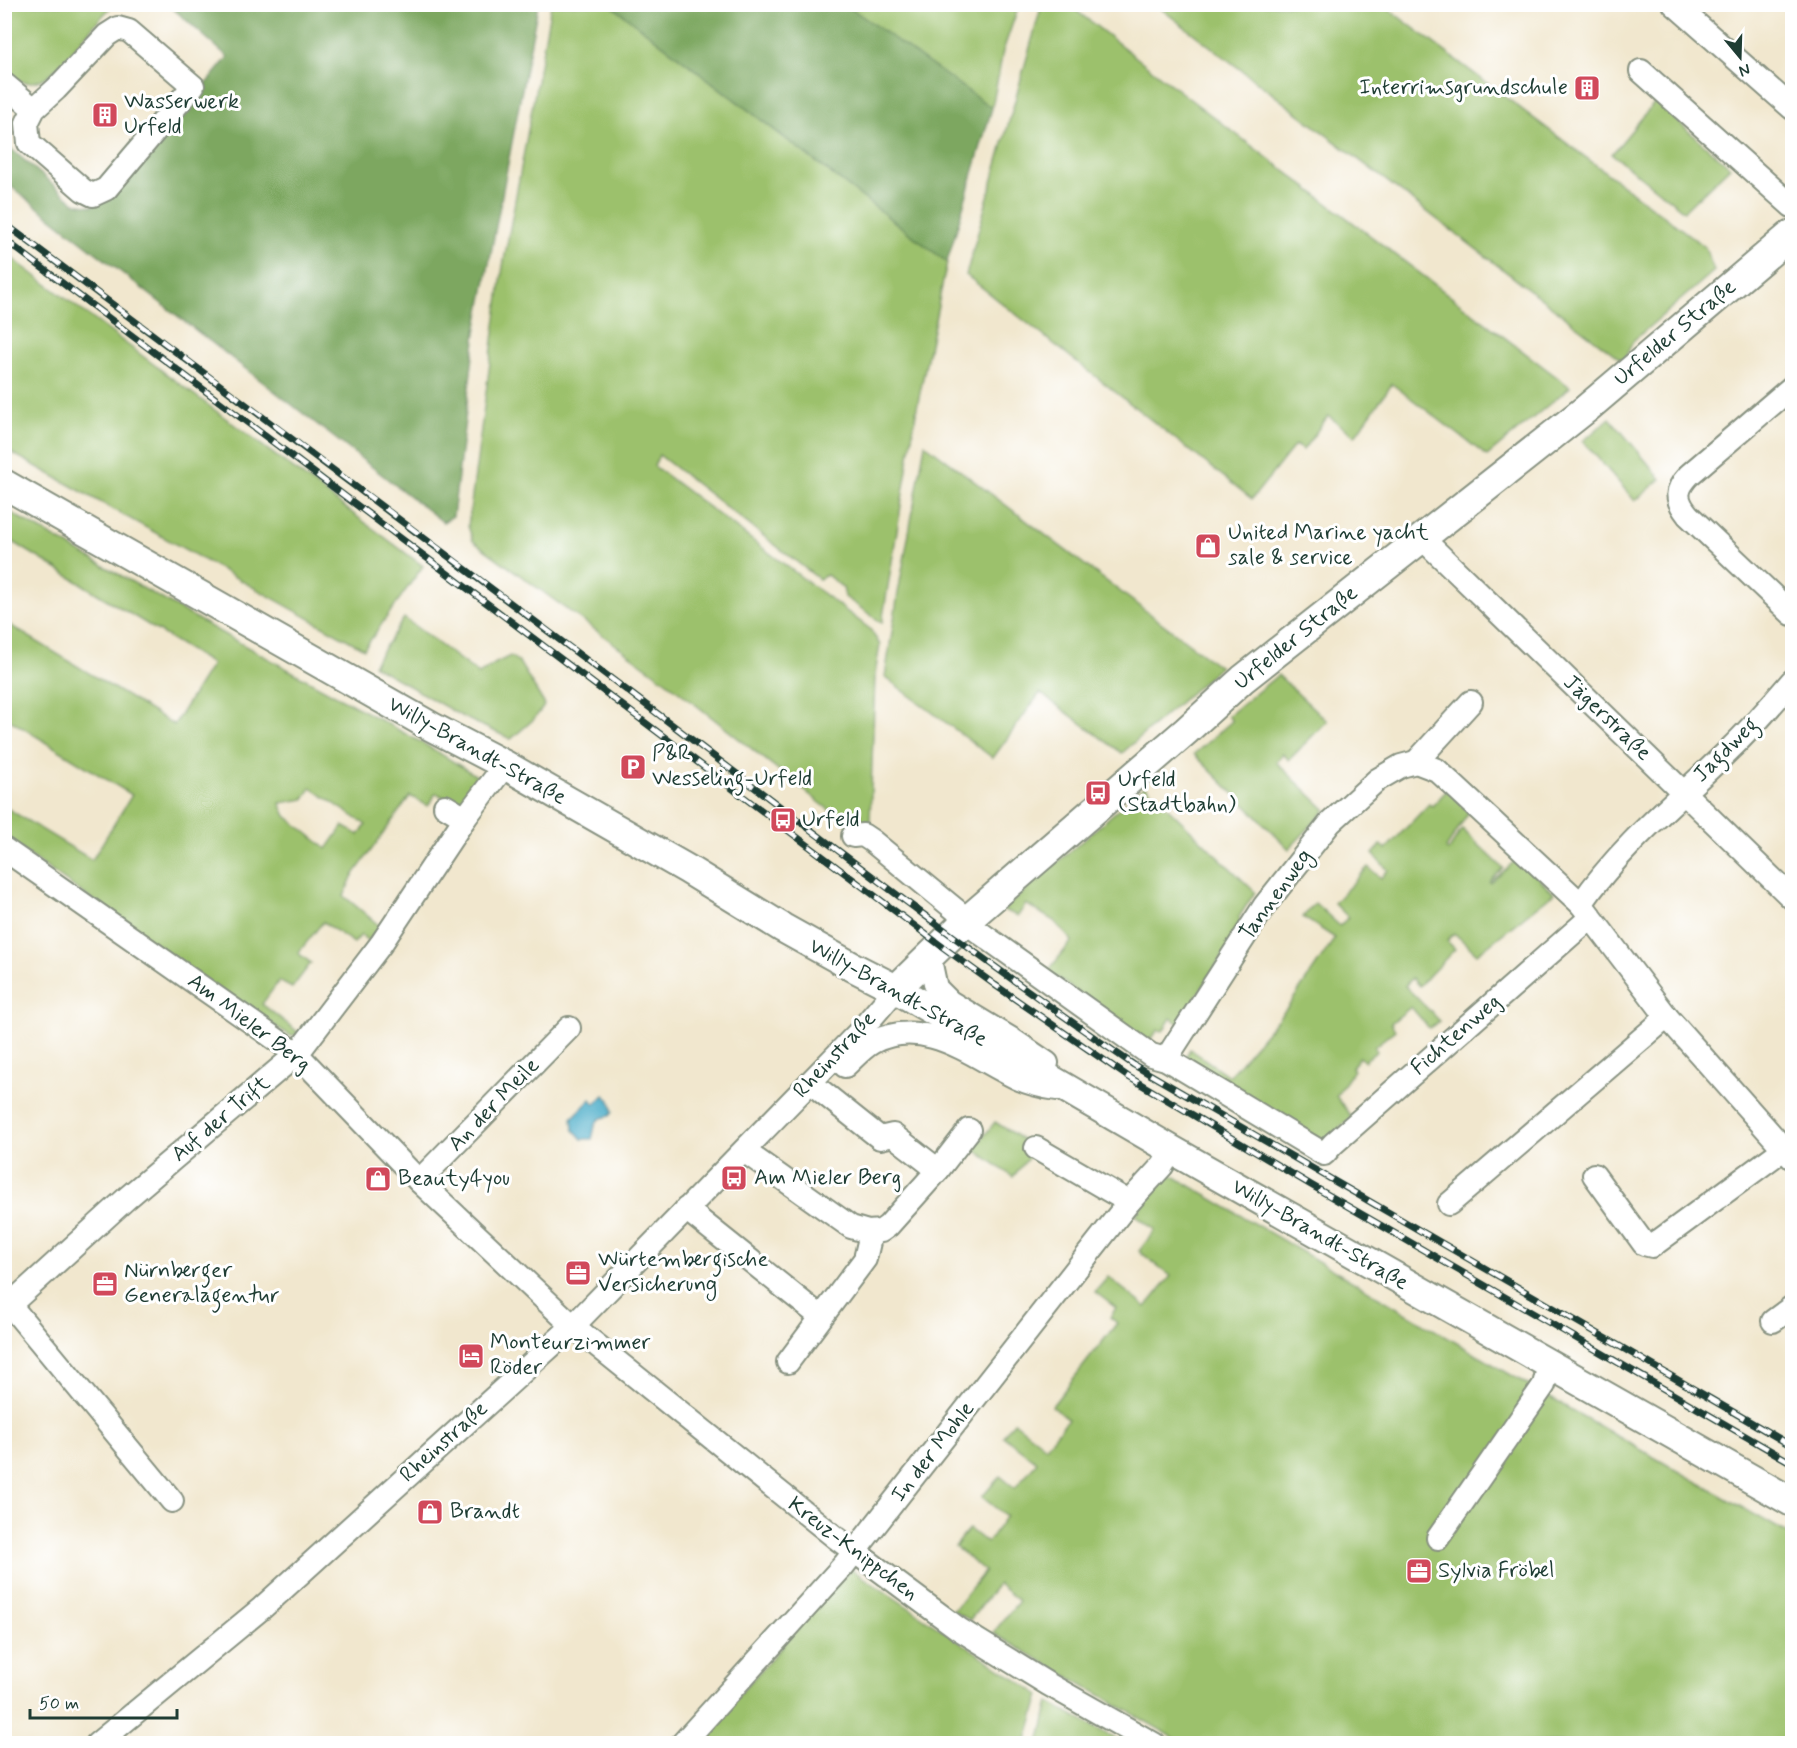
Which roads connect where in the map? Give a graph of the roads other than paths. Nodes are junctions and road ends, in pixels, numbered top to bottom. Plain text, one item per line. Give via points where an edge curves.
1 (1674, 4) edge
2 (1641, 71) dead end
3 (4, 84) edge
4 (1792, 108) edge
5 (34, 109) junction
6 (1792, 206) edge
7 (1792, 234) edge
8 (1792, 387) edge
9 (4, 484) edge
10 (1422, 538) junction
11 (1792, 614) edge
12 (1792, 681) edge
13 (1472, 702) dead end
14 (1416, 762) junction
15 (505, 765) junction
16 (1683, 792) junction
17 (445, 806) dead end
18 (465, 818) junction
19 (853, 836) dead end
20 (4, 849) edge
21 (1792, 898) edge
22 (1586, 911) junction
23 (965, 922) junction
24 (928, 955) junction
25 (896, 989) junction
26 (1667, 1017) junction
27 (569, 1028) dead end
28 (297, 1054) junction
29 (1166, 1059) junction
30 (1067, 1090) junction
31 (821, 1091) junction
32 (773, 1121) junction
33 (969, 1130) dead end
34 (1036, 1148) dead end
35 (1172, 1150) junction
36 (744, 1151) junction
37 (1789, 1153) edge
38 (938, 1170) junction
39 (1594, 1175) dead end
40 (419, 1181) junction
41 (1129, 1202) junction
42 (1449, 1204) dead end
43 (686, 1209) junction
44 (868, 1232) junction
45 (1792, 1307) edge
46 (7, 1308) edge
47 (821, 1317) junction
48 (1773, 1321) dead end
49 (573, 1326) junction
50 (788, 1362) dead end
51 (1549, 1364) junction
52 (172, 1501) dead end
53 (1792, 1502) edge
54 (1438, 1538) dead end
55 (854, 1551) junction
56 (97, 1743) edge
57 (682, 1743) edge
58 (1154, 1743) edge

1 - 4 street
2 - 6 street
3 - 5 street
5 - 5 street via 118,28 129,31 193,86 106,189 93,195 29,143 27,123
7 - 10 main road, Urfelder Straße via 1586,409
8 - 11 street via 1689,475 1677,496 1688,515
9 - 15 main road, Willy-Brandt-Straße
10 - 16 street, Jägerstraße
10 - 23 main road, Urfelder Straße via 1243,679
12 - 16 street, Jagdweg via 1731,748
13 - 14 street, Tannenweg
14 - 22 street via 1437,770
14 - 29 street, Tannenweg via 1377,780 1330,823 1265,905
15 - 18 street, Auf der Trift
15 - 25 main road, Willy-Brandt-Straße via 783,928
16 - 21 street, Jägerstraße
16 - 22 street, Fichtenweg via 1596,882
17 - 18 street
18 - 28 street, Auf der Trift via 381,944
19 - 23 street via 863,835 872,841 957,911
20 - 28 street, Am Mieler Berg
22 - 26 street
22 - 29 street, Fichtenweg via 1324,1154
23 - 24 main road, Urfelder Straße
23 - 29 street via 1151,1055
24 - 25 main road, Urfelder Straße
24 - 30 street via 936,988 950,1002 1048,1064
25 - 30 main road, Willy-Brandt-Straße
25 - 32 street, Rheinstraße
26 - 37 street
26 - 42 street
27 - 40 street, An der Meile
28 - 40 street, Am Mieler Berg
28 - 46 street, Auf der Trift via 127,1198
30 - 31 street, Rheinstraße via 1037,1086 951,1043 912,1033 873,1042
30 - 35 main road, Willy-Brandt-Straße
31 - 32 street, Rheinstraße
31 - 38 street via 880,1138 893,1135
32 - 36 street, Rheinstraße
33 - 38 street
34 - 41 street
35 - 41 street, In der Mohle
35 - 51 main road, Willy-Brandt-Straße
36 - 43 street, Rheinstraße
36 - 44 street via 851,1227
37 - 39 street via 1652,1246 1644,1244
38 - 44 street via 888,1226
40 - 49 street, Am Mieler Berg
41 - 55 street, In der Mohle
43 - 47 street
43 - 49 street, Rheinstraße
44 - 47 street via 865,1259
45 - 48 street
46 - 52 street, Auf der Trift
47 - 50 street
49 - 55 street, Kreuz-Knippchen
49 - 56 street, Rheinstraße via 262,1608
51 - 53 main road, Willy-Brandt-Straße
51 - 54 street via 1544,1385
55 - 57 street, In der Mohle
55 - 58 street, Kreuz-Knippchen via 959,1629

